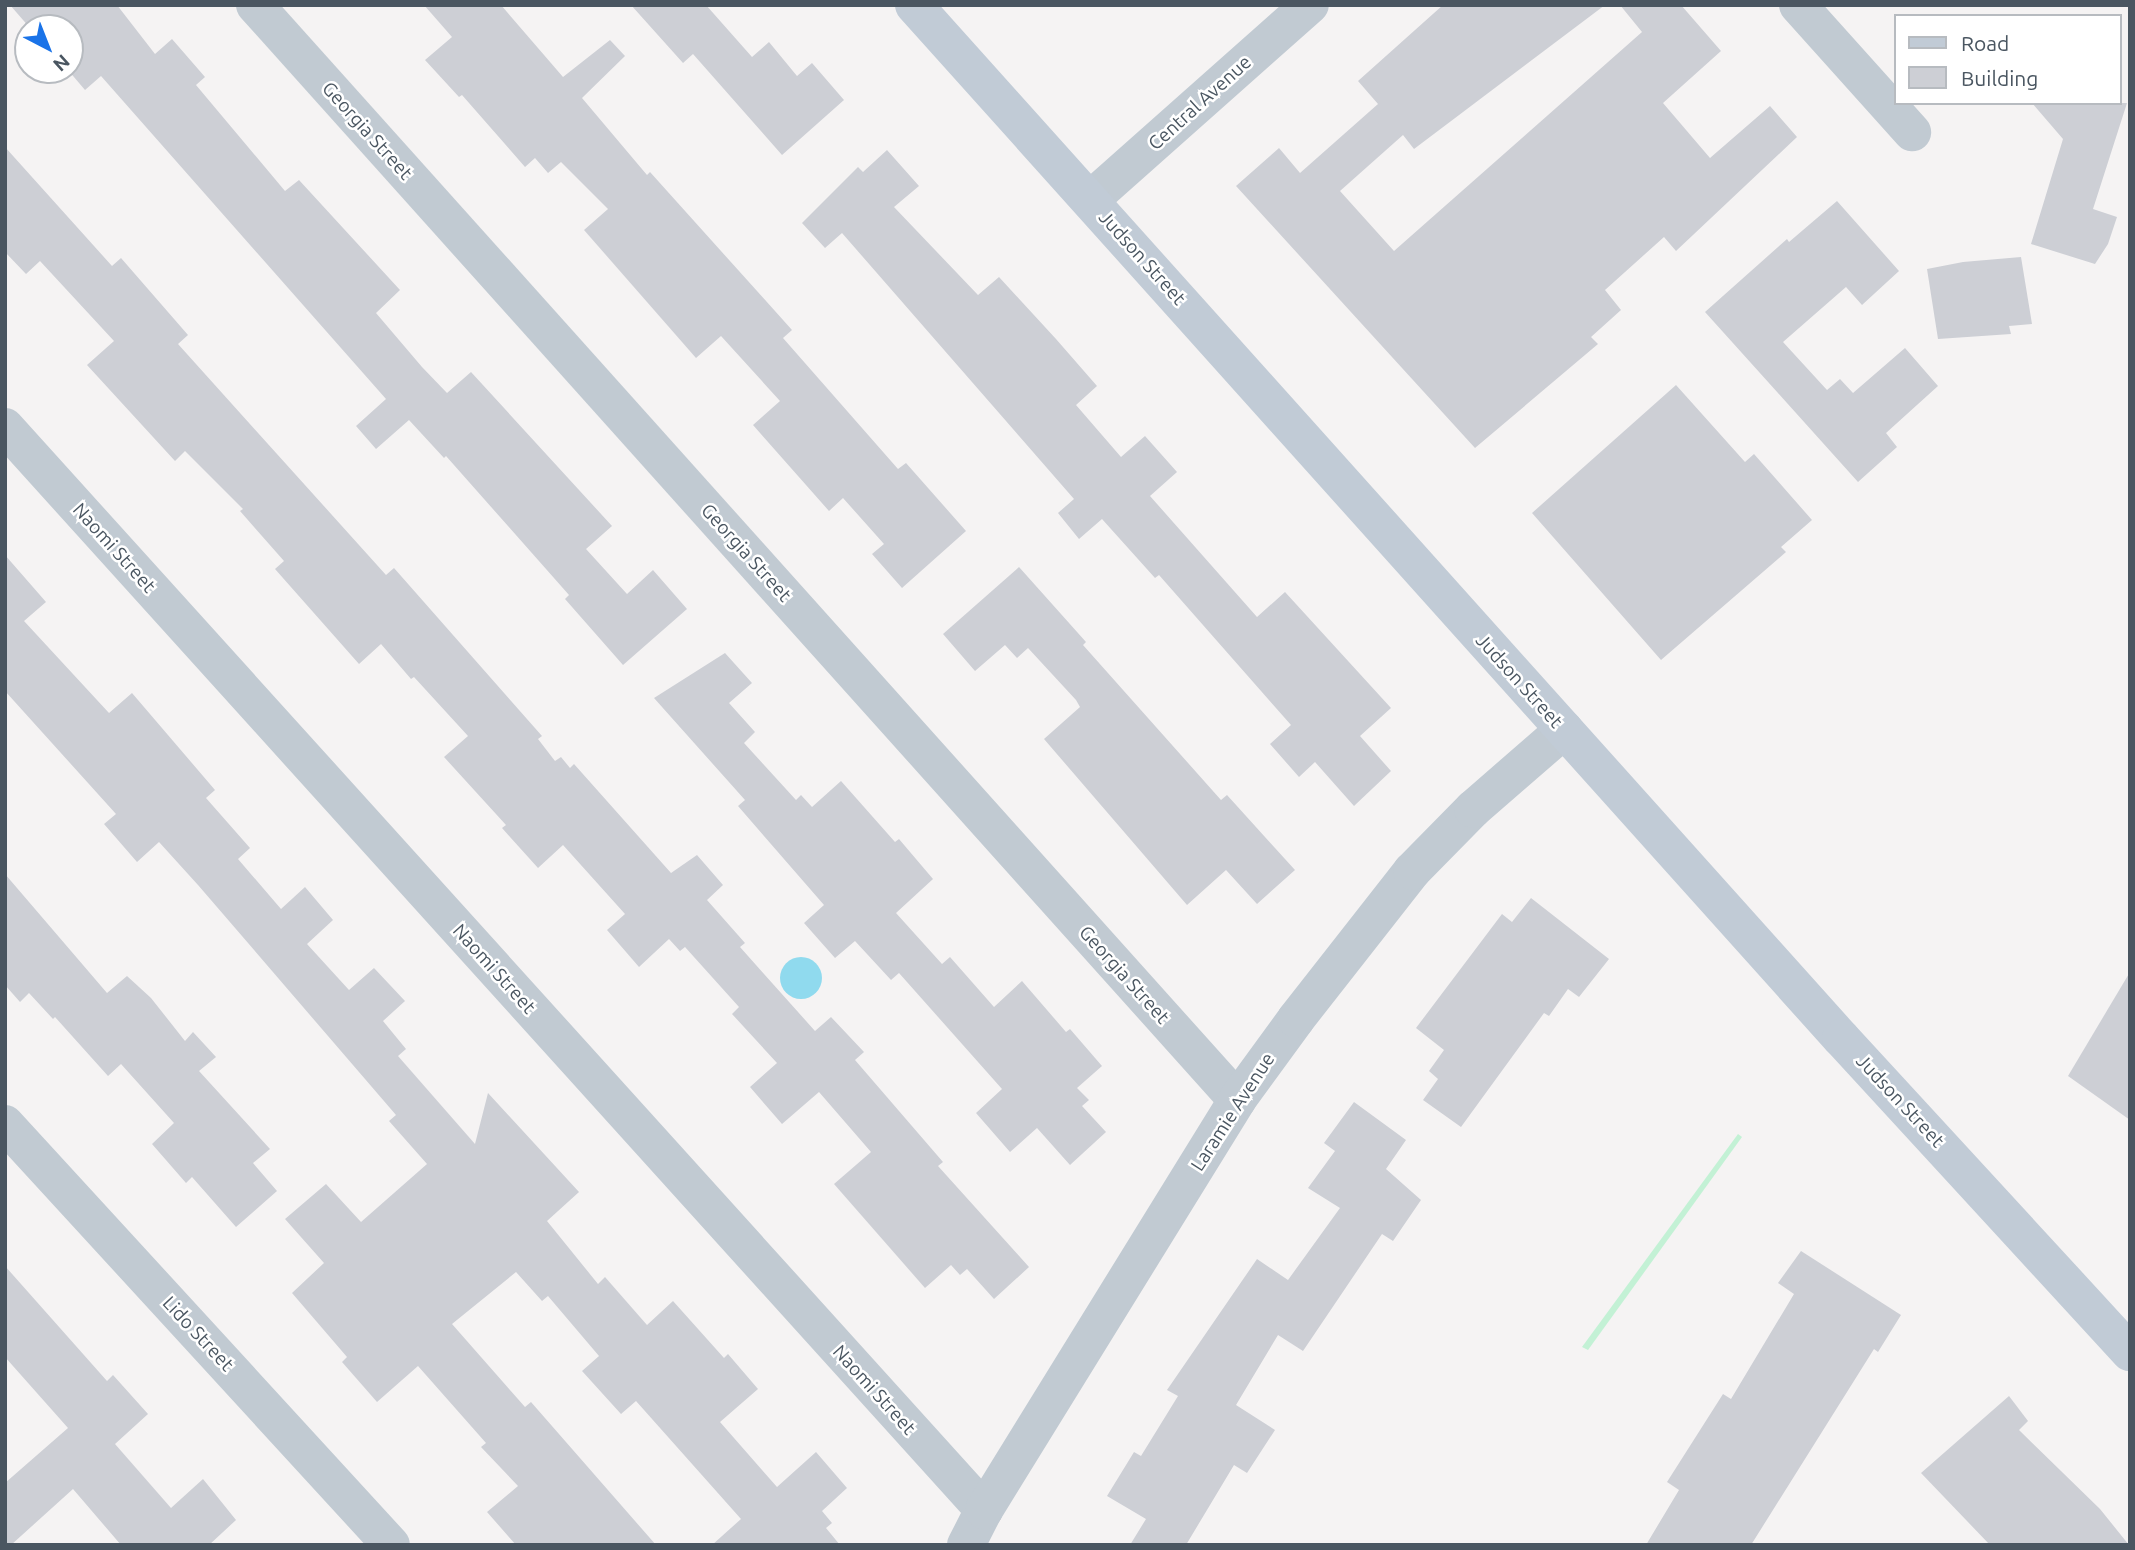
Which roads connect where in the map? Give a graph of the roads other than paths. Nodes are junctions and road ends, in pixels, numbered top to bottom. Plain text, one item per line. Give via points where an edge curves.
1 (255, 5) edge
2 (914, 5) edge
3 (1310, 5) edge
4 (1798, 5) edge
5 (1912, 132) dead end
6 (1090, 200) junction
7 (5, 427) edge
8 (1564, 730) junction
9 (1237, 1100) junction
10 (5, 1124) edge
11 (2130, 1352) edge
12 (984, 1510) junction
13 (391, 1545) edge
14 (966, 1545) edge

1 - 9 street, Georgia Street
2 - 6 main road, Judson Street
3 - 6 street, Central Avenue
4 - 5 street
6 - 8 main road, Judson Street
7 - 12 street, Naomi Street
8 - 9 street, Laramie Avenue via 1473,809 1412,871
8 - 11 main road, Judson Street
9 - 12 street, Laramie Avenue
10 - 13 street, Lido Street
12 - 14 street, Laramie Avenue

